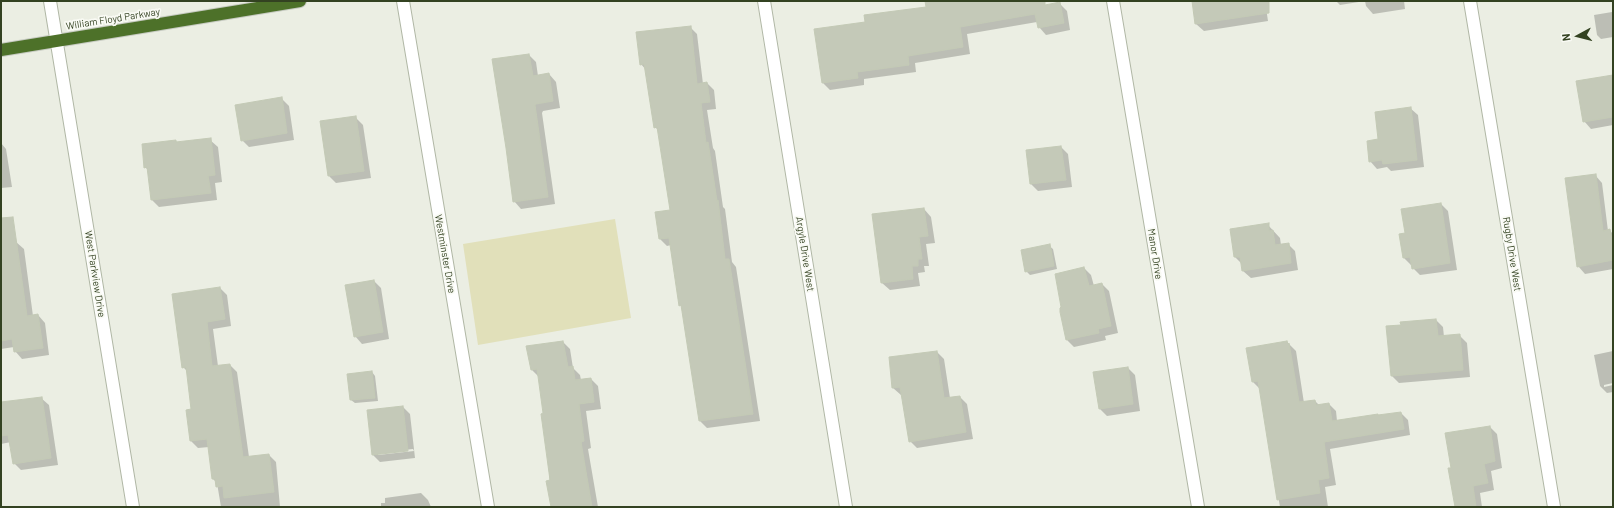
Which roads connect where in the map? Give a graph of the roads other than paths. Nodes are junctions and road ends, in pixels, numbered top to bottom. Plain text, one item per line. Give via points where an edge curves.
1 (50, 1) edge
2 (300, 1) edge
3 (403, 1) edge
4 (764, 1) edge
5 (1113, 1) edge
6 (1470, 1) edge
7 (57, 41) junction
8 (1, 50) edge
9 (133, 507) edge
10 (488, 507) edge
11 (846, 507) edge
12 (1198, 507) edge
13 (1554, 507) edge

1 - 7 street, West Parkview Drive
2 - 7 highway, William Floyd Parkway
3 - 10 street, Westminster Drive
4 - 11 street, Argyle Drive West
5 - 12 street, Manor Drive
6 - 13 street, Rugby Drive West
7 - 8 highway, William Floyd Parkway
7 - 9 street, West Parkview Drive

